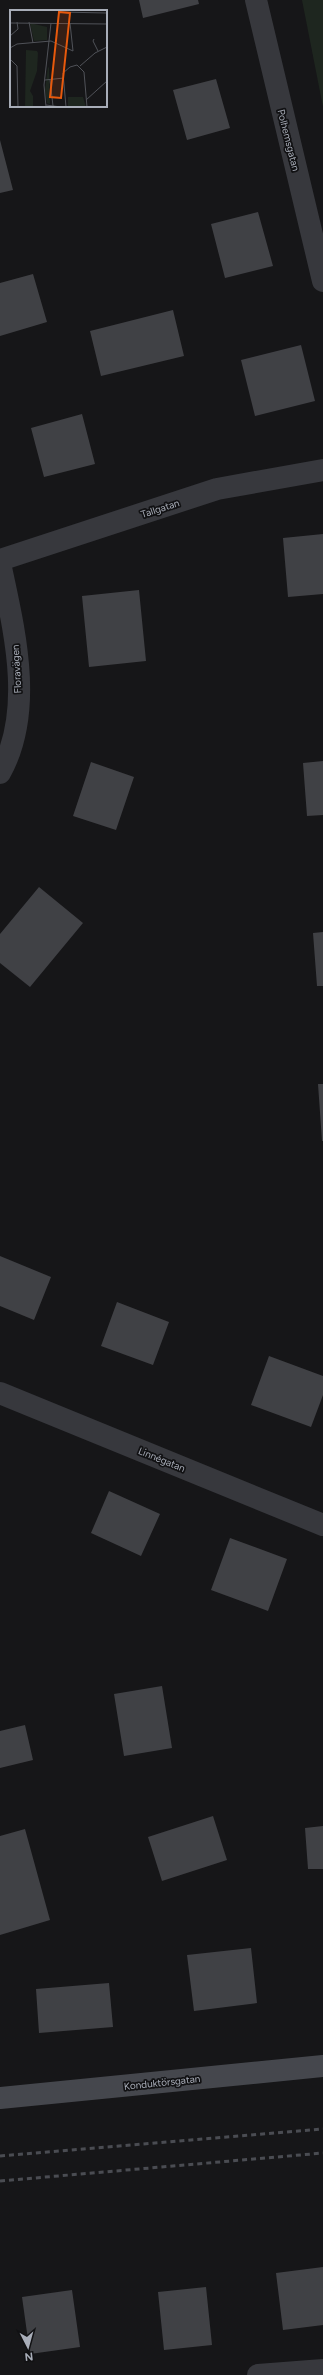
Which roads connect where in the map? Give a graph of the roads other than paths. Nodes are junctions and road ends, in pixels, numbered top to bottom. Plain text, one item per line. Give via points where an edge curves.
1 (256, 0) edge
2 (323, 281) edge
3 (323, 470) edge
4 (0, 561) edge
5 (0, 773) edge
6 (0, 1393) edge
7 (323, 1525) edge
8 (323, 2066) edge
9 (0, 2098) edge
10 (323, 2370) edge
11 (258, 2375) edge

1 - 2 street, Polhemsgatan
3 - 4 street, Tallgatan via 217,489
4 - 5 street, Floravägen via 12,621 18,674 17,718 7,760
6 - 7 street, Linnégatan
8 - 9 street, Konduktörsgatan
10 - 11 street

